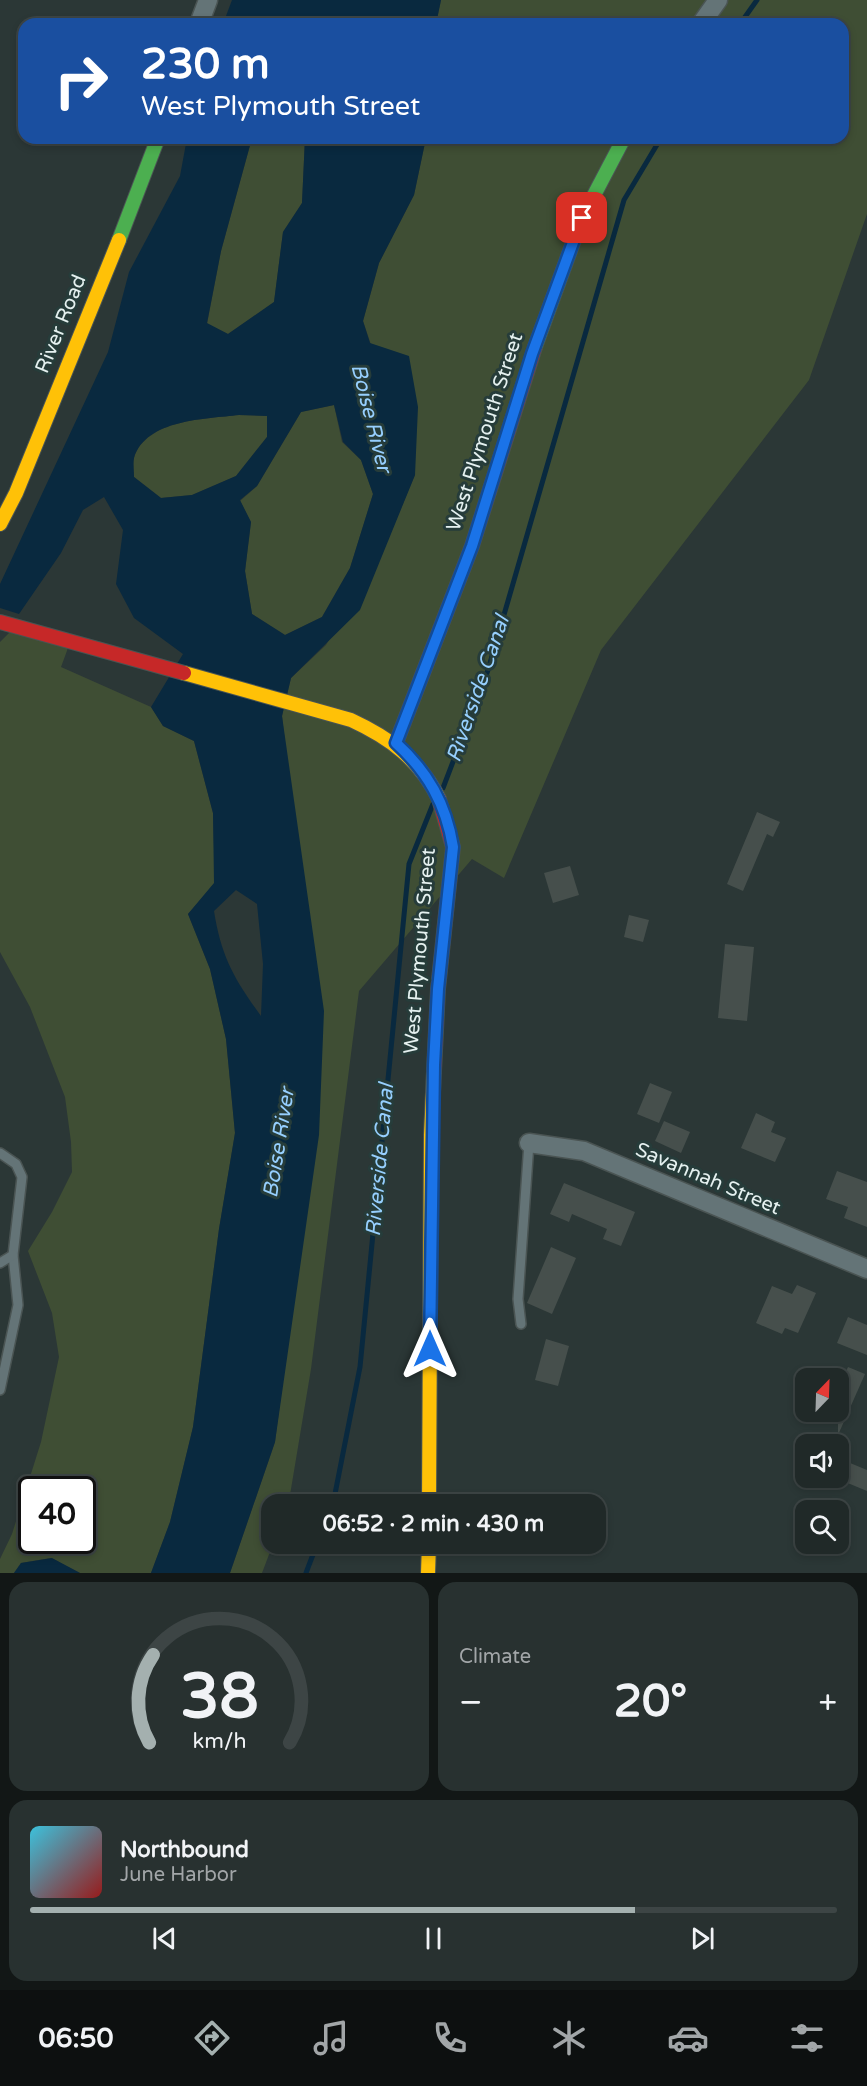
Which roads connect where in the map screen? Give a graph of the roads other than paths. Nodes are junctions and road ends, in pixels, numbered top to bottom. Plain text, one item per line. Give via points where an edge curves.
1 (208, 0) edge
2 (718, 0) edge
3 (201, 18) edge
4 (705, 18) edge
5 (156, 144) edge
6 (621, 144) edge
7 (0, 524) edge
8 (0, 622) edge
9 (396, 743) junction
10 (529, 1143) joint
11 (0, 1153) edge
12 (13, 1255) junction
13 (0, 1263) edge
14 (867, 1269) edge
15 (521, 1324) dead end
16 (0, 1390) edge
17 (429, 1494) edge
18 (429, 1554) edge
19 (428, 1573) edge

1 - 3 street
2 - 4 street
5 - 7 street, River Road via 93,307
6 - 9 street, West Plymouth Street via 582,218 532,354 472,546
8 - 9 street, West Plymouth Street via 351,720
9 - 17 street, West Plymouth Street via 418,763 434,787 453,847 438,989 431,1136
10 - 14 street, Savannah Street via 584,1151
10 - 15 lane via 518,1299
11 - 12 lane via 16,1164 22,1177
12 - 13 lane
12 - 16 lane via 18,1305
18 - 19 street

